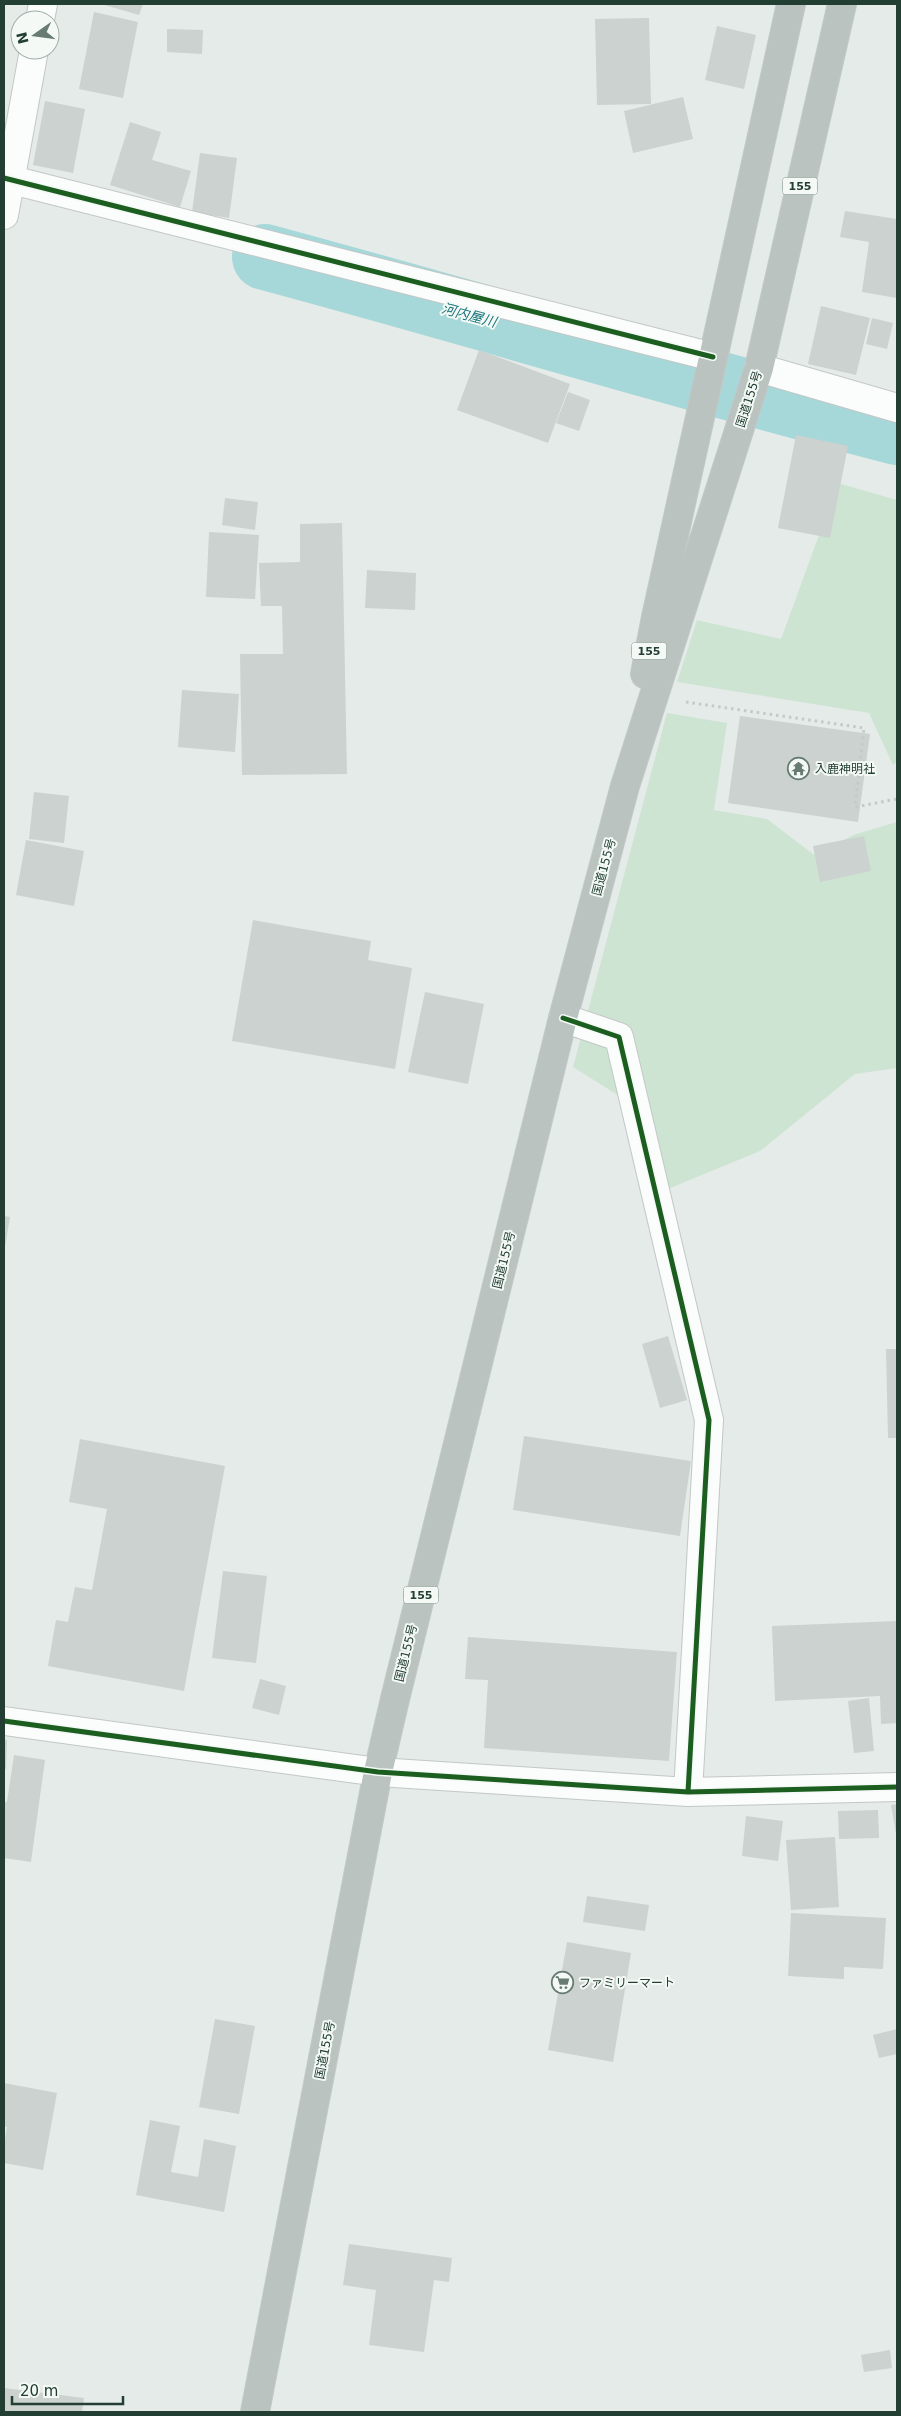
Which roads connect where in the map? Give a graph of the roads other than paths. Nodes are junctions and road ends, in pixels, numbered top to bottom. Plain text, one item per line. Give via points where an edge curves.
1 (791, 4) edge
2 (842, 4) edge
3 (32, 60) edge
4 (7, 179) edge
5 (4, 215) edge
6 (713, 356) junction
7 (759, 368) junction
8 (897, 408) edge
9 (625, 786) junction
10 (563, 1018) junction
11 (4, 1721) edge
12 (378, 1772) junction
13 (897, 1787) edge
14 (688, 1792) junction
15 (255, 2412) edge

1 - 6 highway, 国道155号 / 155
2 - 7 highway, 国道155号 / 155
3 - 4 street
4 - 5 street
4 - 6 street
6 - 9 highway, 国道155号 / 155 via 656,616
7 - 8 street
7 - 9 highway, 国道155号 / 155
9 - 10 highway, 国道155号 / 155
10 - 12 highway, 国道155号 / 155
10 - 14 street via 619,1037 709,1420
11 - 12 street
12 - 14 street
12 - 15 highway, 国道155号 / 155
13 - 14 street

